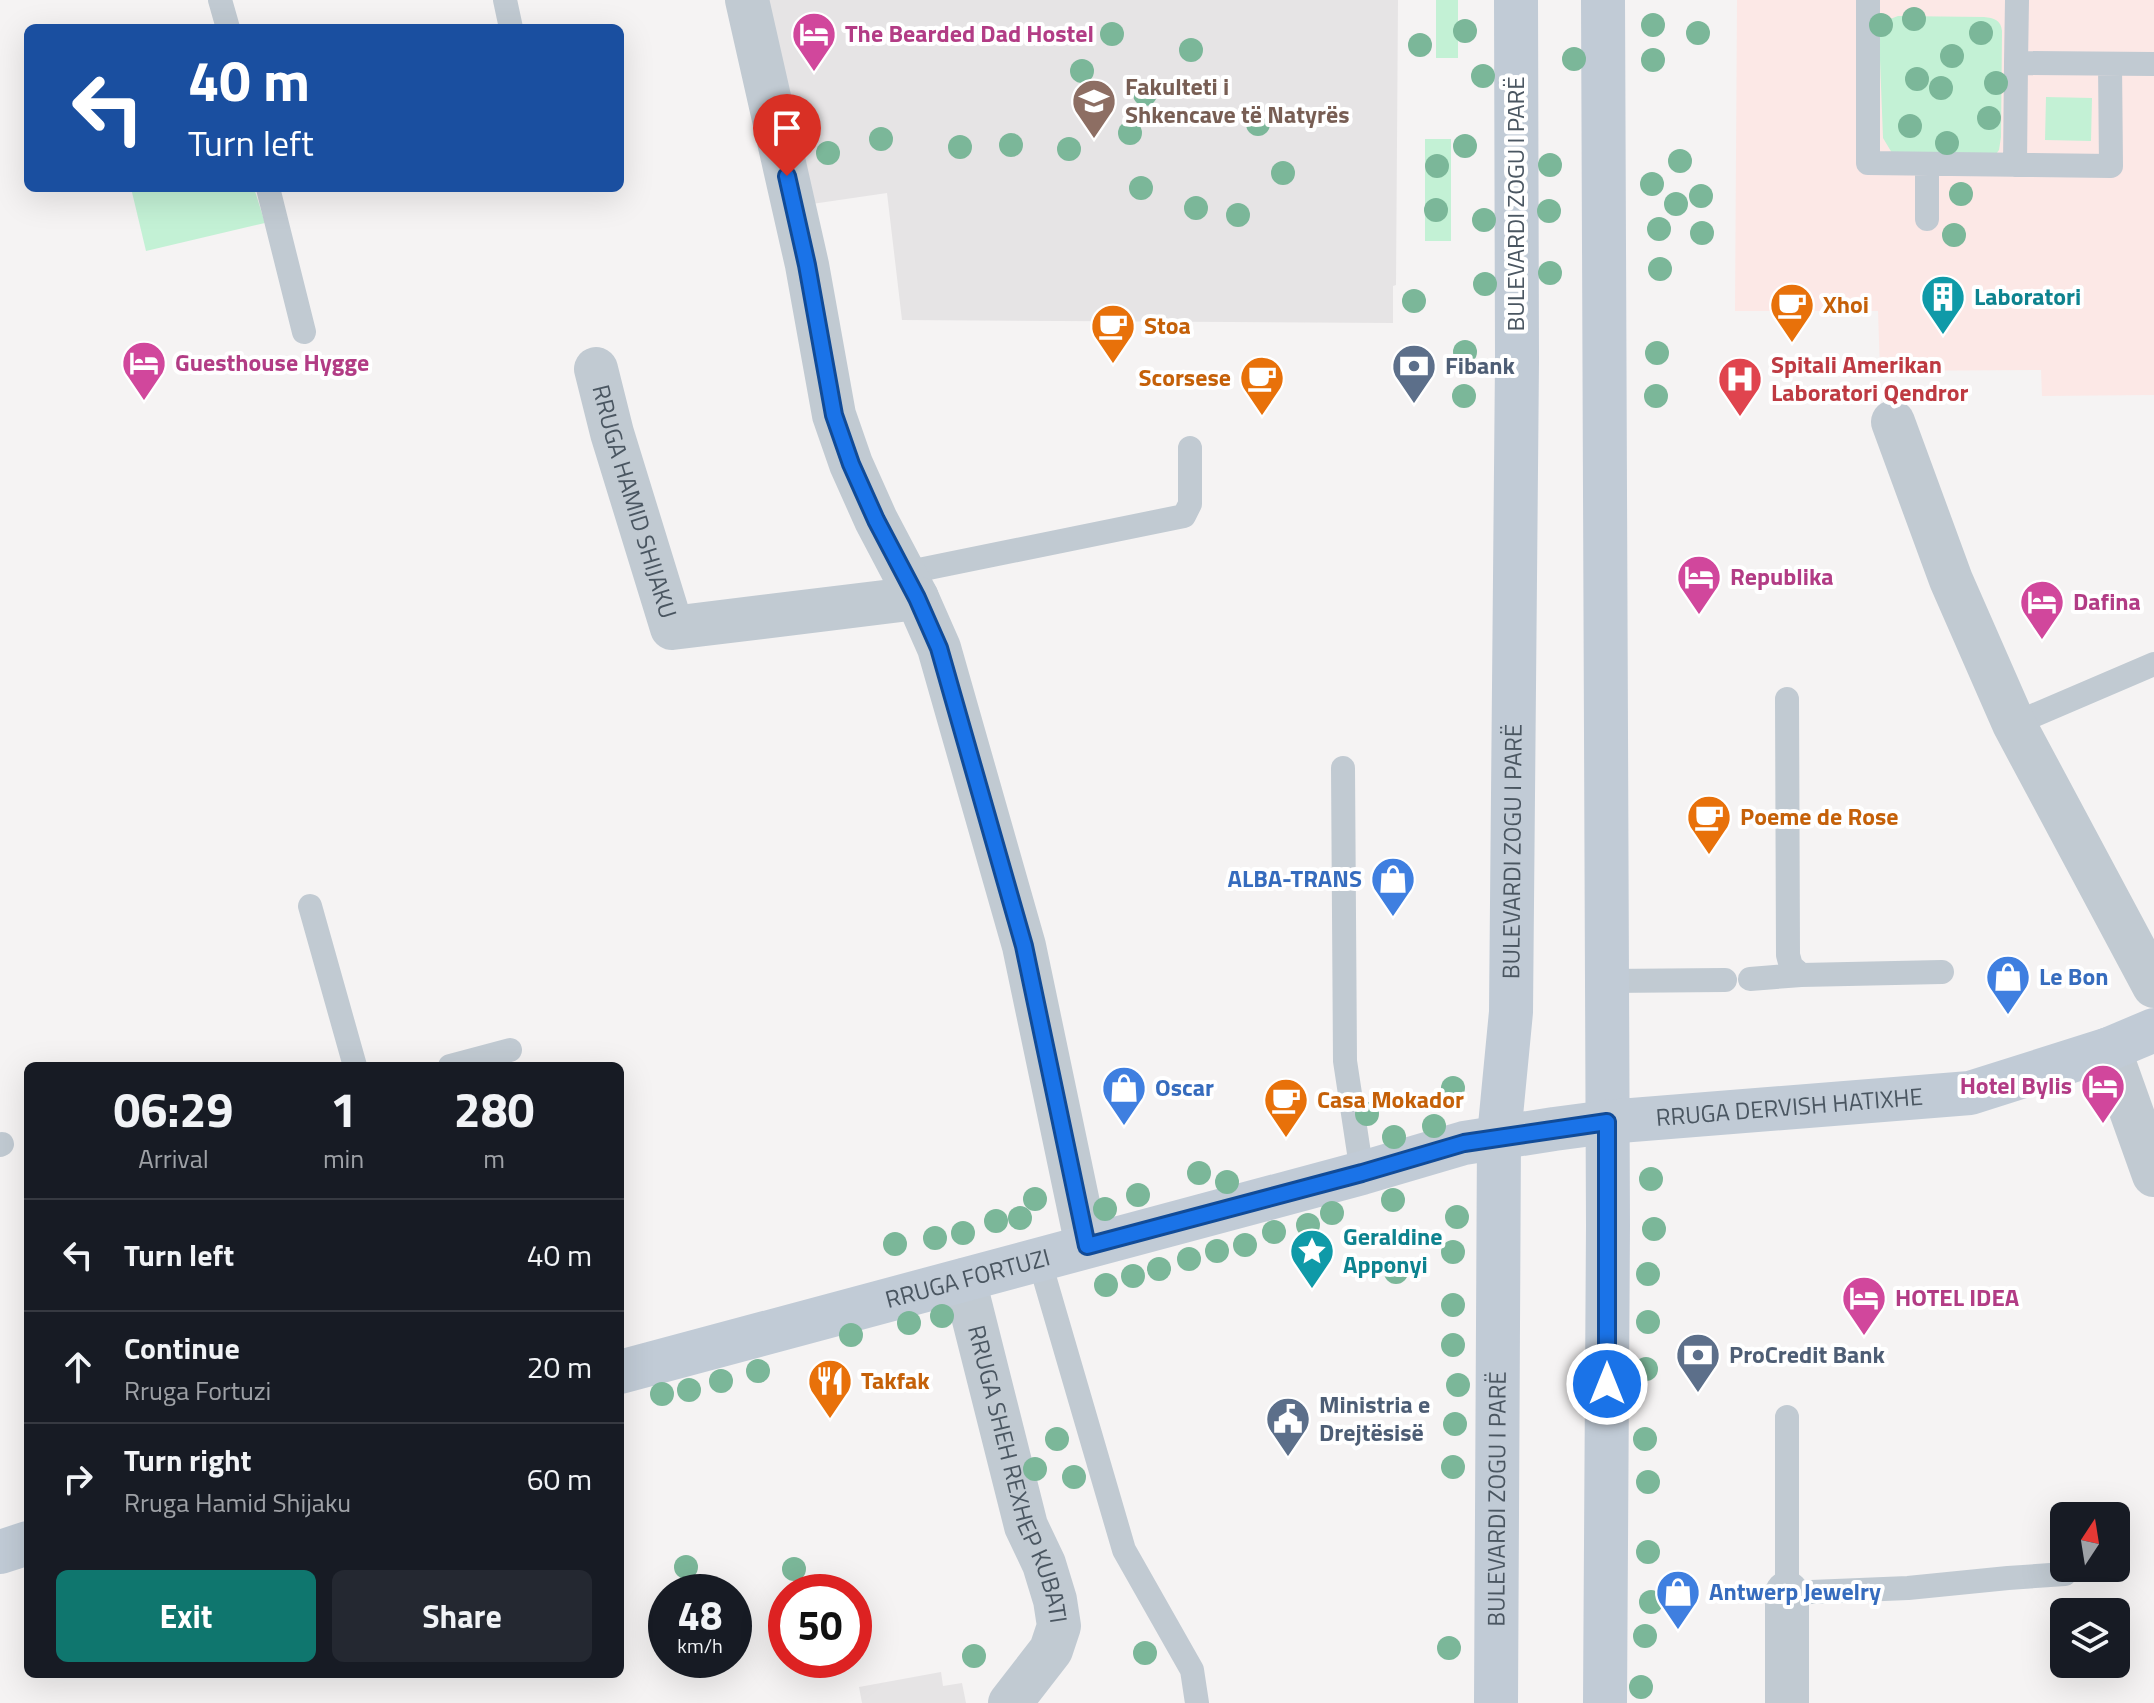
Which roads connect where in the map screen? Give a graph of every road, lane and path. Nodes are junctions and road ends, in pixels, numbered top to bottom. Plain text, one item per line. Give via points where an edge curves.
1 (220, 0) edge
2 (505, 0) edge
3 (747, 0) edge
4 (1516, 0) edge
5 (1603, 0) edge
6 (1868, 0) edge
7 (2017, 0) edge
8 (227, 24) edge
9 (510, 24) edge
10 (2016, 63) junction
11 (2110, 64) junction
12 (2154, 64) edge
13 (1927, 164) junction
14 (2015, 165) junction
15 (269, 192) edge
16 (1927, 219) dead end
17 (304, 332) dead end
18 (596, 369) dead end
19 (1893, 422) dead end
20 (1190, 448) dead end
21 (910, 586) junction
22 (2154, 664) edge
23 (1787, 699) dead end
24 (2014, 724) junction
25 (1343, 768) dead end
26 (310, 906) dead end
27 (1942, 972) dead end
28 (1801, 975) junction
29 (1750, 979) dead end
30 (1725, 980) dead end
31 (1607, 981) junction
32 (2154, 986) edge
33 (2154, 1030) edge
34 (2109, 1049) junction
35 (510, 1050) dead end
36 (354, 1062) edge
37 (465, 1062) edge
38 (1607, 1122) junction
39 (1499, 1136) junction
40 (1362, 1173) junction
41 (2154, 1175) edge
42 (1087, 1246) junction
43 (1039, 1259) junction
44 (964, 1280) junction
45 (624, 1371) edge
46 (1787, 1417) dead end
47 (24, 1544) edge
48 (0, 1552) edge
49 (2050, 1575) edge
50 (1787, 1593) junction
51 (1010, 1703) edge
52 (1197, 1703) edge
53 (1496, 1703) edge
54 (1605, 1703) edge
55 (1787, 1703) edge

1 - 8 lane
2 - 9 lane
3 - 21 street via 807,265 834,415 851,464
4 - 39 main road, BULEVARDI ZOGU I PARË via 1511,1012
5 - 31 main road
6 - 13 lane via 1868,163
7 - 10 lane
10 - 11 lane
10 - 14 lane
11 - 12 lane
11 - 14 lane via 2111,166
13 - 14 lane
13 - 16 lane
15 - 17 lane
18 - 21 street, RRUGA HAMID SHIJAKU via 672,628
19 - 24 street via 1951,580
20 - 21 lane via 1190,504 1184,516
21 - 42 street via 939,648 1024,946
22 - 24 lane
23 - 28 lane via 1788,955
24 - 32 street
25 - 40 lane via 1345,1061
26 - 36 lane
27 - 28 lane
28 - 29 lane
30 - 31 lane
31 - 38 main road
33 - 34 main road, RRUGA DERVISH HATIXHE
34 - 38 main road, RRUGA DERVISH HATIXHE via 1970,1093
34 - 41 street
35 - 37 lane
38 - 39 main road, RRUGA DERVISH HATIXHE
38 - 54 main road
39 - 40 main road, RRUGA FORTUZI
39 - 53 main road, BULEVARDI ZOGU I PARË
40 - 42 main road, RRUGA FORTUZI
42 - 43 main road, RRUGA FORTUZI
43 - 44 main road, RRUGA FORTUZI
43 - 52 lane via 1124,1550 1192,1670
44 - 45 main road, RRUGA FORTUZI
44 - 51 street, RRUGA SHEH REXHEP KUBATI via 1026,1526 1044,1564 1059,1626 1051,1650
46 - 50 lane
47 - 48 main road
49 - 50 lane
50 - 55 street

